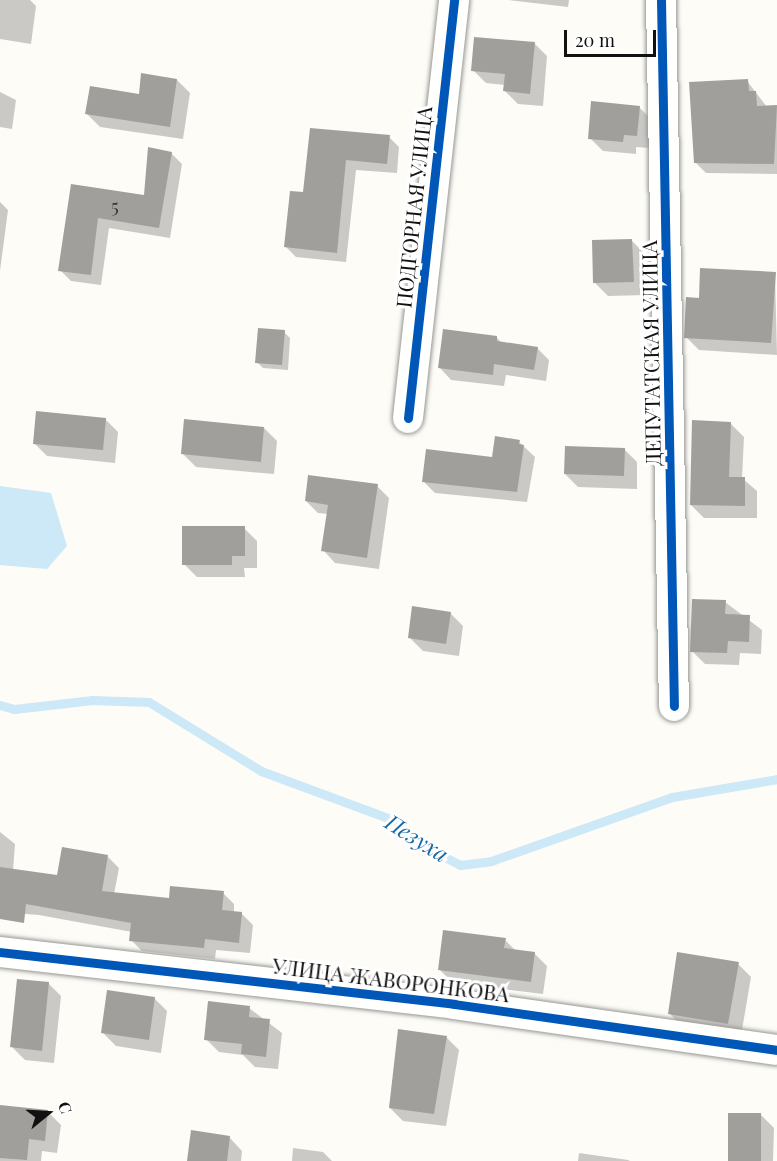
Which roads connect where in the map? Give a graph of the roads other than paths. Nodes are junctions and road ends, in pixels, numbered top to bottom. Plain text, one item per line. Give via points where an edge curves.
1 (454, 0) edge
2 (661, 0) edge
3 (408, 417) dead end
4 (674, 706) dead end
5 (0, 952) edge
6 (777, 1050) edge

1 - 3 street, ПОДГОРНАЯ УЛИЦА
2 - 4 street, ДЕПУТАТСКАЯ УЛИЦА
5 - 6 street, УЛИЦА ЖАВОРОНКОВА via 454,1004

